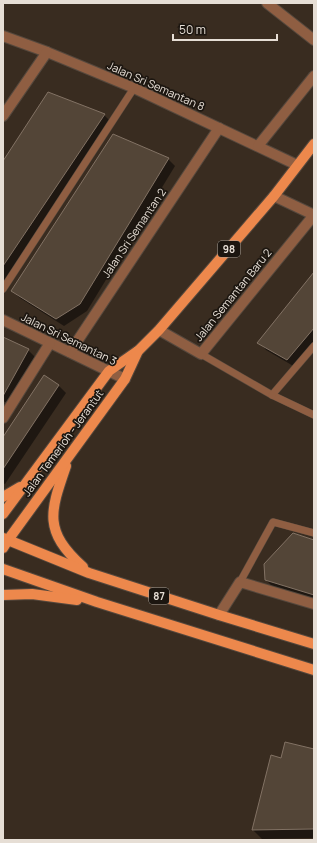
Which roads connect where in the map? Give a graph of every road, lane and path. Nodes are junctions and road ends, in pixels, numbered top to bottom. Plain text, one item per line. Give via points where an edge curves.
1 (267, 3) edge
2 (3, 36) edge
3 (314, 40) edge
4 (47, 52) junction
5 (314, 76) edge
6 (134, 88) junction
7 (3, 116) edge
8 (218, 128) junction
9 (314, 144) edge
10 (258, 146) junction
11 (297, 165) junction
12 (274, 196) junction
13 (314, 215) edge
14 (3, 289) edge
15 (3, 320) edge
16 (159, 330) junction
17 (50, 343) junction
18 (314, 346) edge
19 (139, 350) junction
20 (70, 352) junction
21 (201, 354) junction
22 (109, 371) junction
23 (125, 379) junction
24 (272, 395) junction
25 (5, 412) edge
26 (314, 415) edge
27 (69, 456) junction
28 (26, 484) junction
29 (3, 497) edge
30 (3, 514) edge
31 (314, 533) edge
32 (5, 542) edge
33 (3, 569) edge
34 (89, 573) junction
35 (240, 582) junction
36 (3, 595) edge
37 (97, 602) junction
38 (314, 604) edge
39 (219, 615) junction
40 (314, 644) edge
41 (314, 670) edge

1 - 3 street
2 - 4 street, Jalan Sri Semantan 8
4 - 6 street, Jalan Sri Semantan 8
4 - 7 street
5 - 10 street
6 - 8 street, Jalan Sri Semantan 8
6 - 14 lane
8 - 10 street, Jalan Sri Semantan 8
8 - 20 street, Jalan Sri Semantan 2
9 - 11 main road, Jalan Temerloh - Jerantut / 98
10 - 11 street, Jalan Sri Semantan 8
11 - 12 main road, Jalan Temerloh - Jerantut / 98
12 - 13 street
12 - 16 main road, Jalan Temerloh - Jerantut / 98
13 - 21 street, Jalan Semantan Baru 2
15 - 17 street, Jalan Sri Semantan 3
16 - 19 main road, Jalan Temerloh - Jerantut / 98
16 - 21 street, Jalan Semantan Baru 2
17 - 20 street, Jalan Sri Semantan 3
17 - 25 street
18 - 24 lane
19 - 22 main road, Jalan Temerloh - Jerantut / 98
19 - 23 main road, Jalan Temerloh - Jerantut / 98
20 - 22 street, Jalan Sri Semantan 3
21 - 24 lane
22 - 23 street, Jalan Sri Semantan 3
22 - 28 main road, Jalan Temerloh - Jerantut / 98
23 - 27 main road, Jalan Temerloh - Jerantut / 98
24 - 26 lane
27 - 32 main road, Jalan Temerloh - Jerantut / 98
27 - 34 main road via 53,508 54,530 63,547
28 - 29 main road
28 - 30 main road, Jalan Temerloh - Jerantut / 98
31 - 35 lane via 273,522
32 - 34 main road, 87
33 - 37 main road, 87
34 - 39 main road, 87
35 - 38 street
35 - 39 street
36 - 37 main road via 32,594
37 - 41 main road, 87
39 - 40 main road, 87

